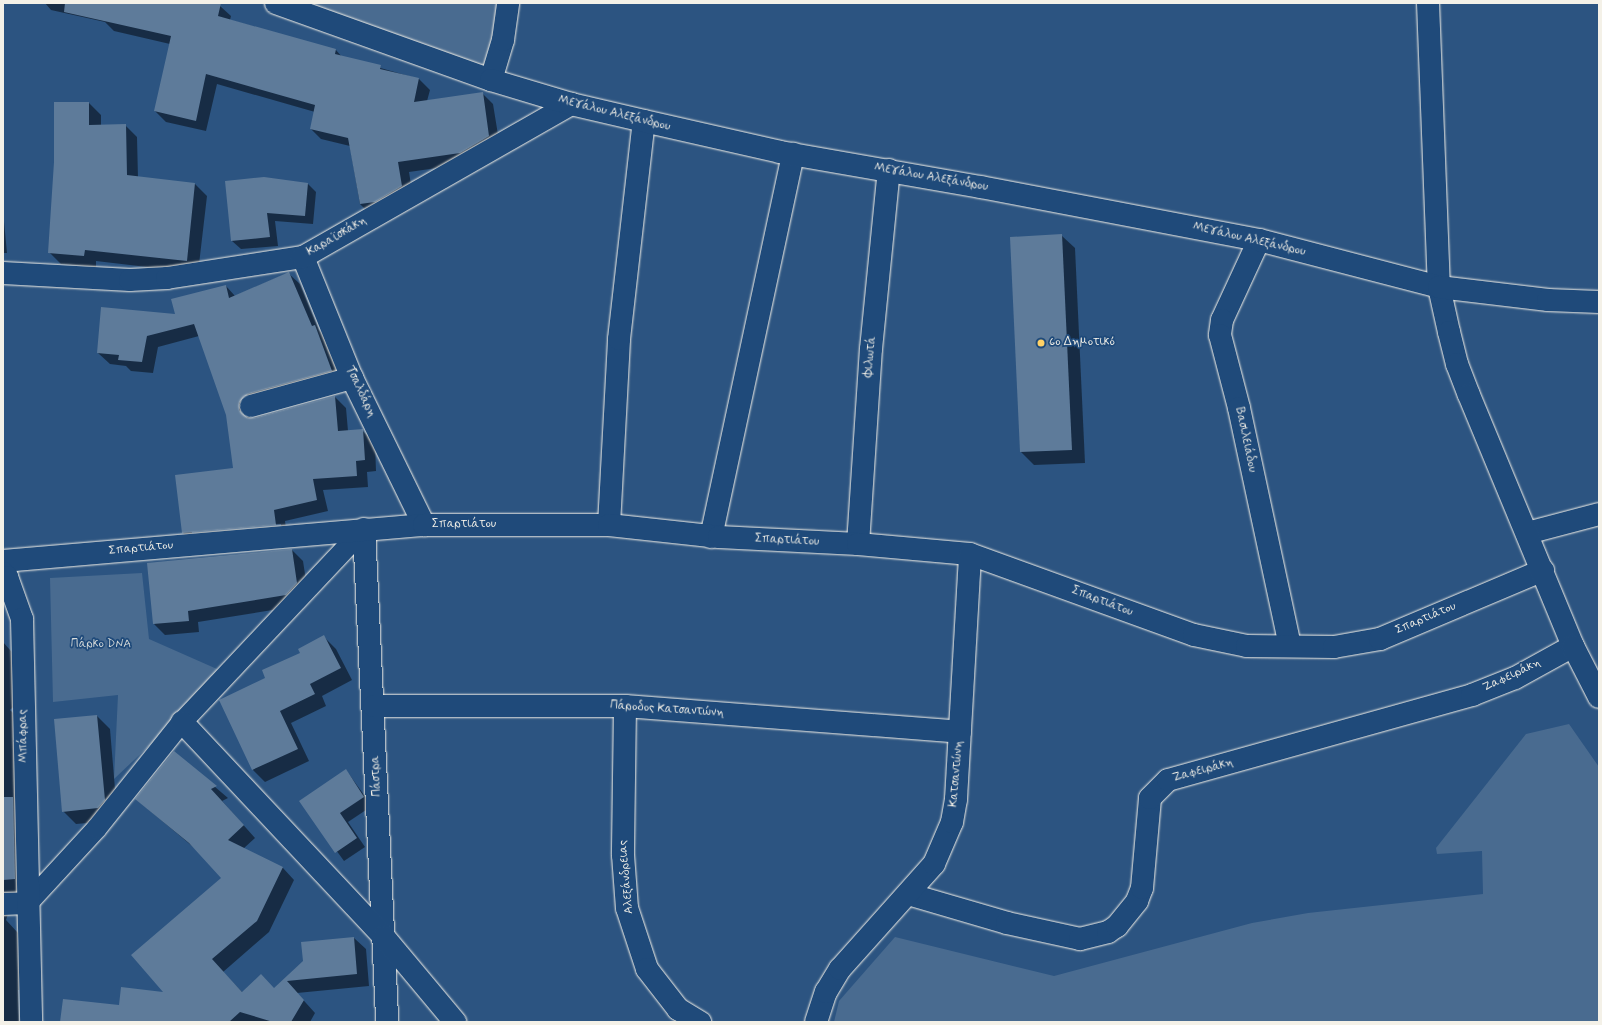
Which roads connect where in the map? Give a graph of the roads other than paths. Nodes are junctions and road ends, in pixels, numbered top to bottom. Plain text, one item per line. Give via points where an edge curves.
1 (276, 3) edge
2 (508, 3) edge
3 (1428, 3) edge
4 (306, 8) edge
5 (490, 80) junction
6 (571, 104) junction
7 (644, 121) junction
8 (793, 154) junction
9 (890, 170) junction
10 (1259, 240) junction
11 (303, 257) junction
12 (3, 273) edge
13 (1439, 287) junction
14 (1599, 302) edge
15 (352, 378) junction
16 (251, 406) dead end
17 (1599, 514) edge
18 (609, 524) junction
19 (424, 525) junction
20 (364, 529) junction
21 (1527, 533) junction
22 (712, 537) junction
23 (858, 544) junction
24 (970, 554) junction
25 (3, 561) edge
26 (1543, 570) junction
27 (3, 573) edge
28 (1290, 646) junction
29 (1573, 646) junction
30 (1599, 698) edge
31 (374, 706) junction
32 (625, 706) junction
33 (182, 722) junction
34 (960, 732) junction
35 (908, 894) junction
36 (28, 903) junction
37 (3, 904) edge
38 (384, 937) junction
39 (32, 1022) edge
40 (387, 1022) edge
41 (455, 1022) edge
42 (700, 1022) edge
43 (816, 1022) edge

1 - 4 street, Μεγάλου Αλεξάνδρου
2 - 5 street via 503,40
3 - 13 street
4 - 5 street, Μεγάλου Αλεξάνδρου
5 - 6 street, Μεγάλου Αλεξάνδρου
6 - 7 street, Μεγάλου Αλεξάνδρου
6 - 11 street, Καραϊσκάκη
7 - 8 street, Μεγάλου Αλεξάνδρου
7 - 18 street via 619,339
8 - 9 street, Μεγάλου Αλεξάνδρου
8 - 22 street
9 - 10 street, Μεγάλου Αλεξάνδρου
9 - 23 street, Φιλωτά via 871,349
10 - 13 street, Μεγάλου Αλεξάνδρου
10 - 28 street, Βασιλειάδου via 1222,320 1220,335 1239,408
11 - 12 street, Καραϊσκάκη via 166,278 130,280
11 - 15 street, Τσαλδάρη
13 - 14 street, Μεγάλου Αλεξάνδρου via 1548,300
13 - 21 street via 1456,364
15 - 16 street
15 - 19 street, Τσαλδάρη
17 - 21 street
18 - 19 street, Σπαρτιάτου
18 - 22 street, Σπαρτιάτου
19 - 20 street, Σπαρτιάτου
20 - 25 street, Σπαρτιάτου
20 - 31 street, Πάστρα
20 - 33 street
21 - 26 street
22 - 23 street, Σπαρτιάτου
23 - 24 street, Σπαρτιάτου
24 - 28 street, Σπαρτιάτου via 1194,635 1247,646
24 - 34 street, Κατσαντώνη
26 - 28 street, Σπαρτιάτου via 1380,639 1357,645
26 - 29 street
27 - 36 street, Μπάφρας via 10,583 22,619
29 - 30 street
29 - 35 street, Ζαφειράκη via 1515,678 1472,694 1168,780 1150,798 1142,888 1137,901 1117,926 1108,932 1080,939 1007,923
31 - 32 street, Πάροδος Κατσαντώνη
31 - 38 street, Πάστρα
32 - 34 street, Πάροδος Κατσαντώνη
32 - 42 street, Αλεξάνδρειας via 623,855 627,908 647,969 678,1009
33 - 36 street via 97,828
33 - 38 street
34 - 35 street, Κατσαντώνη via 952,822 934,864
35 - 43 street, Κατσαντώνη via 840,969 826,992
36 - 37 street
36 - 39 street, Μπάφρας
38 - 40 street, Πάστρα
38 - 41 street

